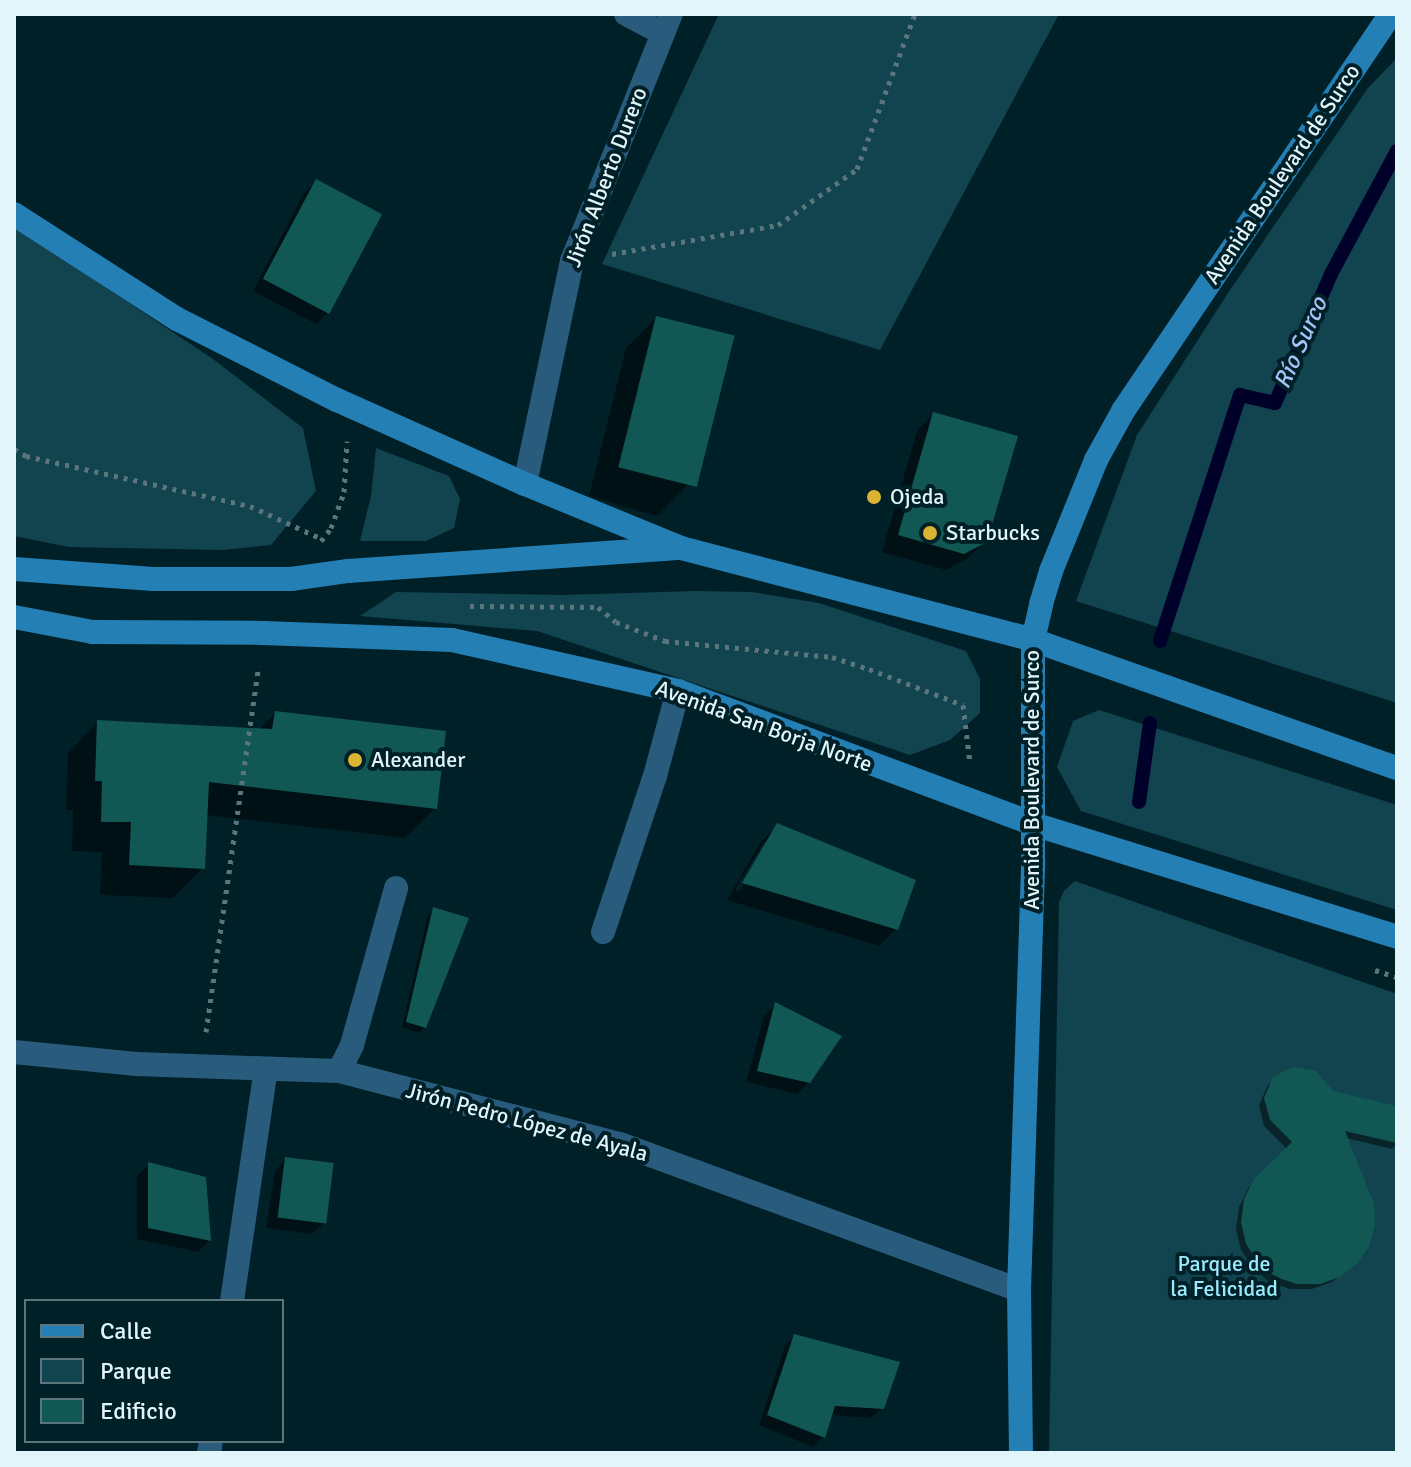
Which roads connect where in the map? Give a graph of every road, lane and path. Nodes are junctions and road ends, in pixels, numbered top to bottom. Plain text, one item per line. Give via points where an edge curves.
1 (626, 14) edge
2 (915, 14) edge
3 (1391, 14) edge
4 (666, 24) edge
5 (14, 214) edge
6 (572, 261) junction
7 (337, 400) junction
8 (14, 449) edge
9 (525, 484) junction
10 (323, 539) junction
11 (681, 548) junction
12 (14, 569) edge
13 (348, 571) junction
14 (291, 579) junction
15 (465, 606) dead end
16 (14, 617) edge
17 (263, 633) junction
18 (1033, 640) junction
19 (678, 691) junction
20 (963, 705) dead end
21 (1397, 768) edge
22 (1033, 824) junction
23 (396, 888) dead end
24 (603, 932) dead end
25 (1397, 937) edge
26 (14, 1052) edge
27 (201, 1066) junction
28 (266, 1069) junction
29 (339, 1071) junction
30 (1019, 1290) junction
31 (232, 1299) edge
32 (1021, 1453) edge

1 - 4 street
2 - 6 path via 857,169 778,225
3 - 18 main road, Avenida Boulevard de Surco via 1123,411 1096,460 1051,571
4 - 6 street, Jirón Alberto Durero
5 - 7 main road via 177,319
6 - 9 street, Jirón Alberto Durero
7 - 9 main road
7 - 10 path via 348,453 344,492
8 - 10 path via 250,506
9 - 11 main road
10 - 13 path
10 - 14 path
11 - 13 main road
11 - 18 main road
12 - 14 main road via 154,579
13 - 14 main road
15 - 20 path via 598,607 616,622 665,641 832,657
16 - 17 main road, Avenida San Borja Norte via 93,632
17 - 19 main road, Avenida San Borja Norte via 452,640
17 - 27 path
18 - 21 main road
18 - 22 main road, Avenida Boulevard de Surco
19 - 22 main road, Avenida San Borja Norte
19 - 24 street
22 - 25 main road, Avenida San Borja Norte
22 - 30 main road, Avenida Boulevard de Surco
23 - 29 street via 352,1045
26 - 27 street, Jirón Pedro López de Ayala
27 - 28 street, Jirón Pedro López de Ayala
28 - 29 street, Jirón Pedro López de Ayala
28 - 31 street
29 - 30 street, Jirón Pedro López de Ayala via 620,1144
30 - 32 main road, Avenida Boulevard de Surco

